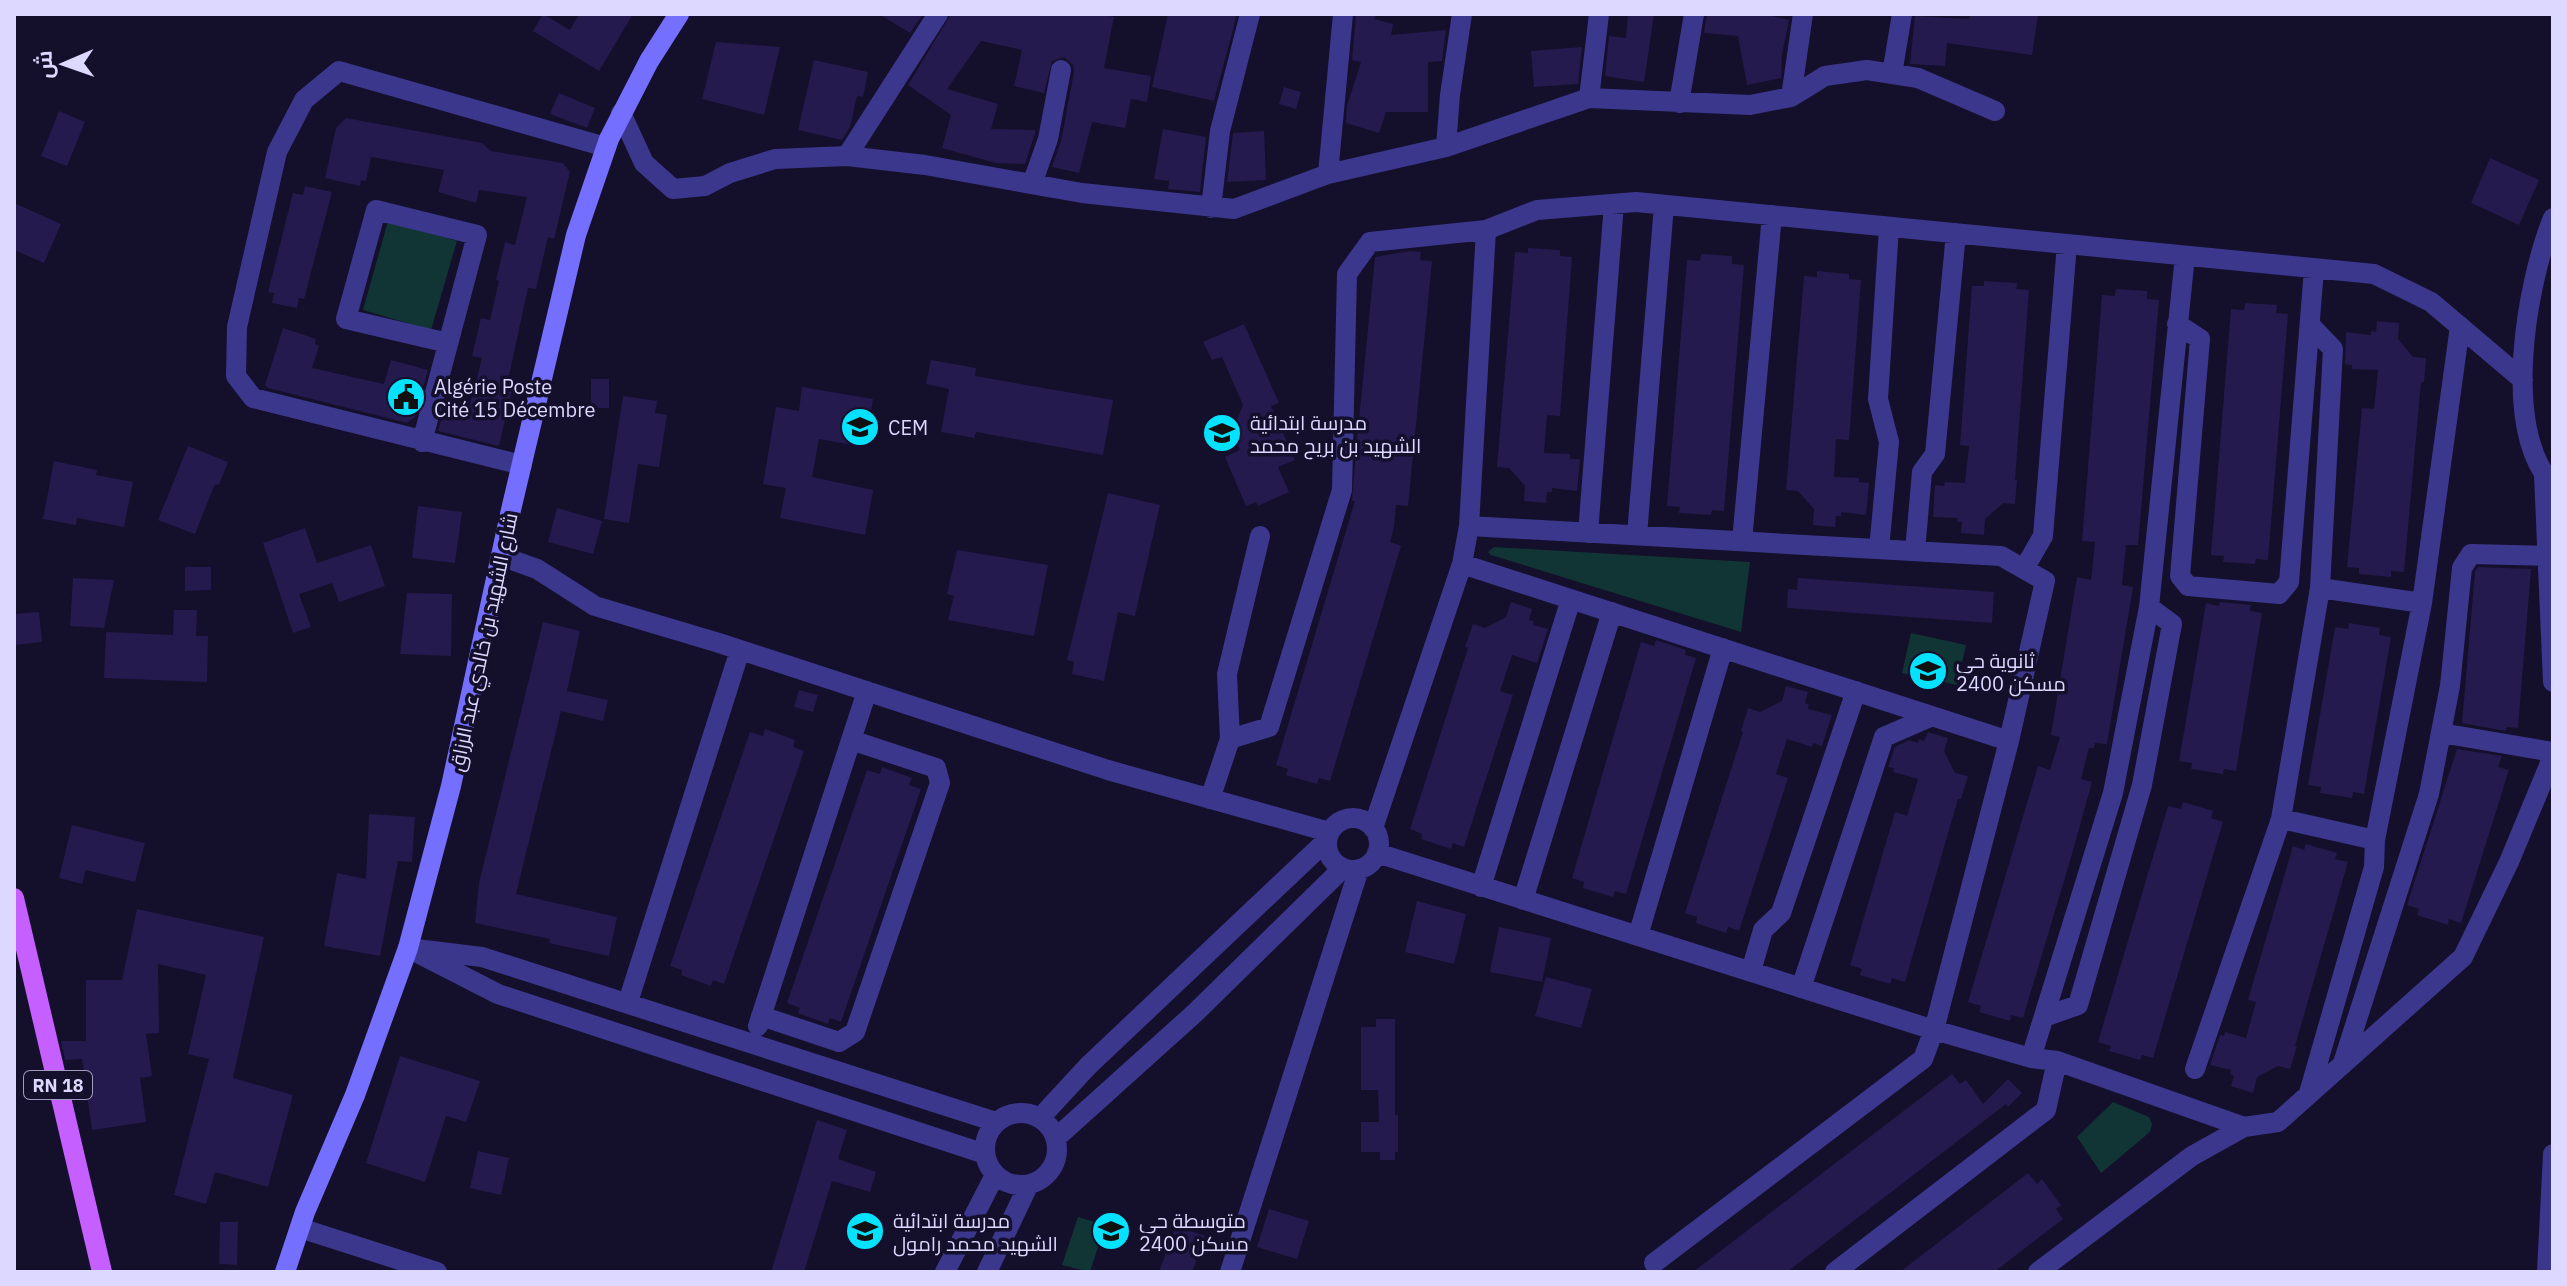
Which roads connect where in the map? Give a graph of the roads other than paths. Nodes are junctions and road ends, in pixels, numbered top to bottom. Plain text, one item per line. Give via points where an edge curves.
1 (679, 14) edge
2 (938, 14) edge
3 (1250, 14) edge
4 (1343, 14) edge
5 (1462, 14) edge
6 (1599, 14) edge
7 (1694, 14) edge
8 (1803, 14) edge
9 (1902, 14) edge
10 (1061, 70) dead end
11 (1892, 74) junction
12 (1791, 97) junction
13 (1589, 98) junction
14 (1679, 103) junction
15 (1995, 111) dead end
16 (621, 113) junction
17 (606, 147) junction
18 (1446, 147) junction
19 (847, 156) junction
20 (1328, 174) junction
21 (1032, 184) junction
22 (1614, 204) junction
23 (1664, 205) junction
24 (1211, 208) junction
25 (1772, 215) junction
26 (2553, 218) edge
27 (1889, 227) junction
28 (1486, 230) junction
29 (1956, 233) junction
30 (2067, 244) junction
31 (2185, 256) junction
32 (2314, 269) junction
33 (2177, 324) junction
34 (2310, 325) junction
35 (2460, 326) junction
36 (448, 343) junction
37 (2523, 380) junction
38 (422, 442) junction
39 (522, 465) junction
40 (1887, 467) junction
41 (1922, 472) junction
42 (2548, 480) edge
43 (1469, 526) junction
44 (1588, 533) junction
45 (1637, 535) junction
46 (1260, 536) dead end
47 (1742, 541) junction
48 (1879, 549) junction
49 (1915, 551) junction
50 (501, 556) junction
51 (2548, 556) junction
52 (1462, 564) junction
53 (2024, 569) junction
54 (2320, 588) junction
55 (1571, 599) junction
56 (2422, 603) junction
57 (2149, 607) junction
58 (1612, 612) junction
59 (1723, 648) junction
60 (740, 650) junction
61 (2553, 682) edge
62 (867, 691) junction
63 (1856, 691) junction
64 (1932, 716) junction
65 (2441, 733) junction
66 (1230, 739) junction
67 (851, 740) junction
68 (2009, 741) junction
69 (2553, 754) edge
70 (1210, 799) junction
71 (2281, 819) junction
72 (1373, 828) junction
73 (1328, 837) junction
74 (2375, 840) junction
75 (1377, 853) junction
76 (1351, 869) junction
77 (1481, 887) junction
78 (14, 898) edge
79 (1523, 900) junction
80 (1638, 936) junction
81 (408, 948) junction
82 (1751, 971) junction
83 (1801, 988) junction
84 (628, 1002) junction
85 (761, 1016) junction
86 (2044, 1017) junction
87 (1934, 1030) junction
88 (753, 1043) junction
89 (2031, 1058) junction
90 (2057, 1061) junction
91 (2343, 1063) junction
92 (2195, 1069) dead end
93 (2309, 1093) junction
94 (1040, 1118) junction
95 (996, 1122) junction
96 (2244, 1127) junction
97 (1056, 1138) junction
98 (985, 1154) junction
99 (2553, 1154) edge
100 (995, 1175) junction
101 (1028, 1186) junction
102 (300, 1228) junction
103 (1654, 1263) dead end
104 (102, 1272) edge
105 (285, 1272) edge
106 (437, 1272) edge
107 (945, 1272) edge
108 (987, 1272) edge
109 (1230, 1272) edge
110 (1835, 1272) edge
111 (2038, 1272) edge
112 (2547, 1272) edge

1 - 16 main road, شارع الشهيد بن خالدي عبد الرزاق
2 - 19 street
3 - 24 street via 1220,131
4 - 20 street
5 - 18 street
6 - 13 street
7 - 14 street
8 - 12 street
9 - 11 street
10 - 21 street via 1048,139
11 - 12 street via 1867,70 1825,76
11 - 15 street via 1918,78
12 - 14 street via 1750,105
13 - 14 street
13 - 18 street
16 - 17 main road, شارع الشهيد بن خالدي عبد الرزاق
16 - 19 street via 644,163 673,189 705,186 775,159
17 - 38 street via 339,71 304,100 277,152 237,327 236,376 253,398
17 - 39 main road, شارع الشهيد بن خالدي عبد الرزاق via 576,235
18 - 20 street
19 - 21 street
20 - 24 street via 1234,209
21 - 24 street
22 - 23 street
22 - 28 street via 1537,210
22 - 44 street
23 - 25 street
23 - 45 street
25 - 27 street
25 - 47 street
26 - 37 street via 2528,304
27 - 29 street
27 - 40 street via 1878,399 1889,442
28 - 43 street
28 - 66 street via 1370,242 1347,274 1342,490 1269,727
29 - 30 street
29 - 41 street via 1935,454
30 - 31 street
30 - 53 street via 2043,536
31 - 32 street
31 - 33 street
32 - 34 street
32 - 35 street via 2374,274 2431,302
33 - 34 street via 2200,339 2180,576 2188,586 2279,594 2289,582
33 - 57 street
34 - 54 street via 2333,349
35 - 37 street
35 - 56 street
36 - 36 street via 477,235 376,210 346,319
36 - 38 street
37 - 42 street via 2526,426
38 - 39 street
39 - 50 main road, شارع الشهيد بن خالدي عبد الرزاق
40 - 41 street
40 - 48 street
41 - 49 street
42 - 51 street
43 - 44 street
43 - 52 street
44 - 45 street
45 - 47 street
46 - 66 street via 1227,674
47 - 48 street
48 - 49 street
49 - 53 street via 2001,556
50 - 60 street via 537,569 595,606
50 - 81 main road, شارع الشهيد بن خالدي عبد الرزاق via 451,786
51 - 61 street
51 - 65 street via 2471,554 2462,568
52 - 55 street
52 - 72 street
53 - 68 street via 2045,581
54 - 56 street
54 - 71 street
55 - 58 street
55 - 77 street
56 - 74 street
57 - 86 street via 2113,793
57 - 86 street via 2172,624 2142,785 2078,1005
58 - 59 street
58 - 79 street
59 - 63 street
59 - 80 street
60 - 62 street
60 - 84 street
62 - 67 street
62 - 70 street
63 - 64 street
63 - 82 street via 1781,913 1763,930
64 - 68 street
64 - 83 street via 1884,737
65 - 69 street
65 - 91 street via 2429,794
66 - 70 street
67 - 85 street
67 - 85 street via 936,768 940,783 855,1032 839,1042
68 - 87 street
69 - 91 street via 2463,957
70 - 73 street
71 - 74 street
71 - 92 street
72 - 73 street via 1350,817 1334,825
72 - 75 street
73 - 76 street via 1330,858
73 - 94 street
74 - 93 street via 2374,867
75 - 76 street
75 - 77 street
76 - 97 street
76 - 109 street
77 - 79 street
78 - 104 main road, RN 18
79 - 80 street
80 - 82 street
81 - 84 street via 482,957
81 - 98 street via 498,994
81 - 102 main road, شارع الشهيد بن خالدي عبد الرزاق
82 - 83 street
83 - 87 street
84 - 88 street
85 - 88 street
86 - 89 street
87 - 89 street
87 - 103 street via 1923,1059
88 - 95 street
89 - 90 street
90 - 96 street
90 - 110 street via 2046,1110
91 - 93 street
93 - 96 street via 2278,1122
94 - 95 street via 1017,1113
94 - 97 street
95 - 98 street
96 - 111 street via 2192,1156
97 - 101 street via 1058,1150 1049,1174
98 - 100 street
99 - 112 street
100 - 101 street
100 - 107 street
101 - 108 street
102 - 105 main road, شارع الشهيد بن خالدي عبد الرزاق
102 - 106 street

